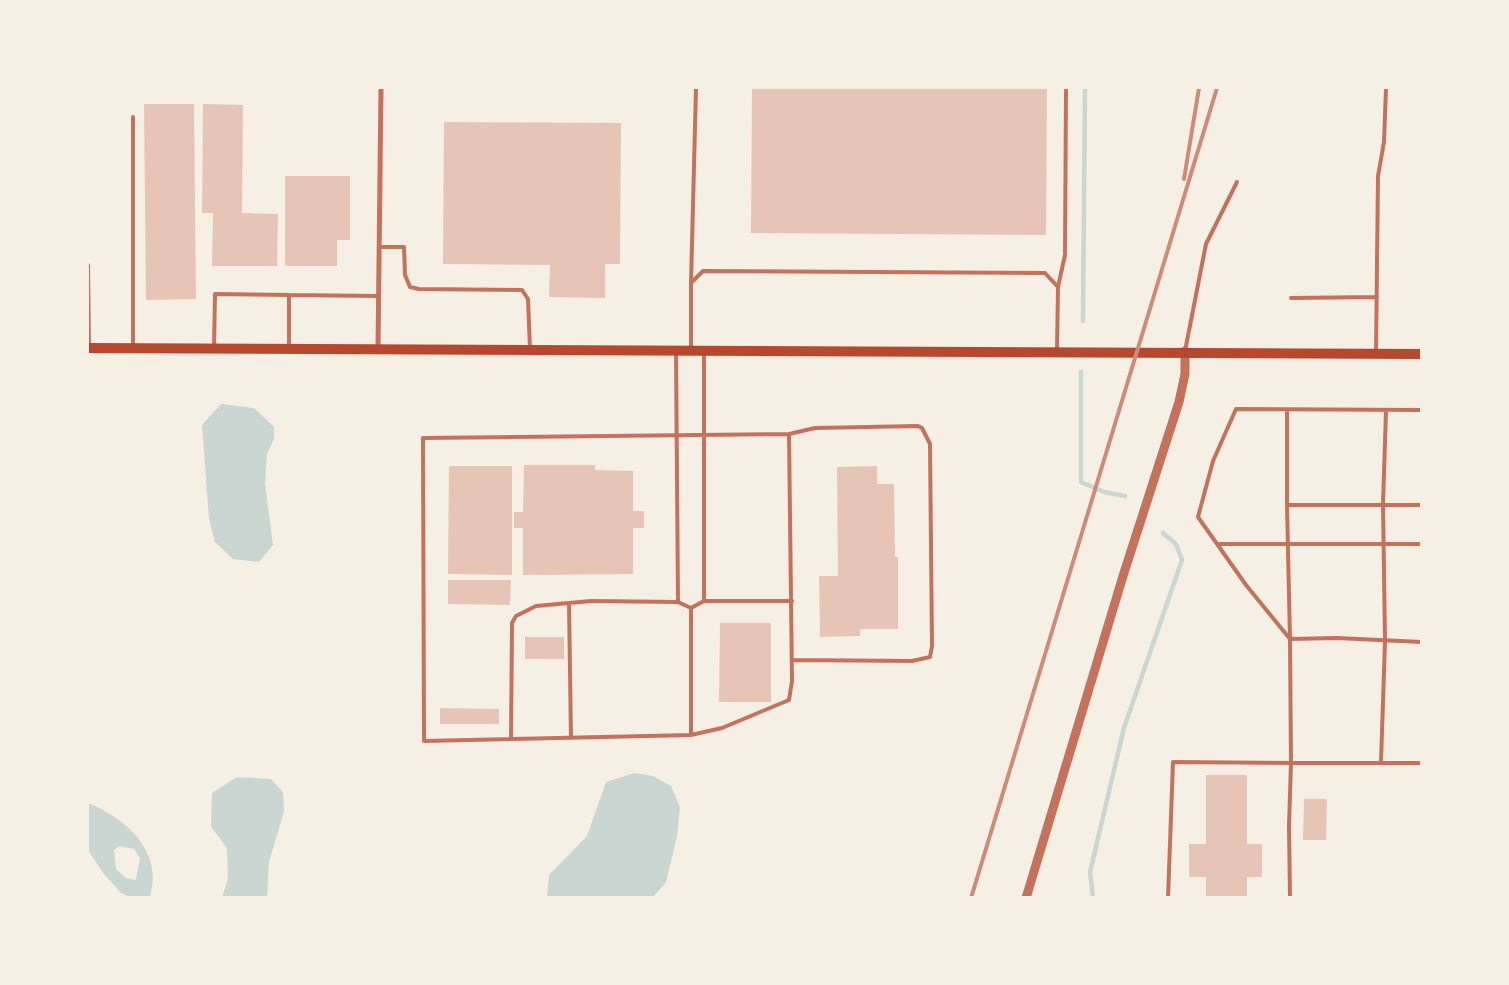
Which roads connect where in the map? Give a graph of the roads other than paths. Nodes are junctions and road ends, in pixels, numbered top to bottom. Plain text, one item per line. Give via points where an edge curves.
1 (381, 88) edge
2 (696, 88) edge
3 (1066, 88) edge
4 (1386, 88) edge
5 (133, 118) dead end
6 (1237, 182) dead end
7 (379, 247) junction
8 (88, 264) edge
9 (691, 283) junction
10 (1058, 287) junction
11 (289, 295) junction
12 (88, 296) edge
13 (379, 296) junction
14 (1377, 297) junction
15 (1291, 298) dead end
16 (88, 348) edge
17 (133, 348) junction
18 (214, 348) junction
19 (289, 348) junction
20 (378, 349) junction
21 (530, 349) junction
22 (676, 350) junction
23 (691, 350) junction
24 (704, 350) junction
25 (1057, 350) junction
26 (1186, 351) junction
27 (1376, 353) junction
28 (1422, 354) edge
29 (1287, 410) junction
30 (1422, 410) edge
31 (1386, 411) junction
32 (790, 434) junction
33 (703, 435) junction
34 (676, 436) junction
35 (1384, 504) junction
36 (1287, 505) junction
37 (1422, 506) edge
38 (1218, 544) junction
39 (1288, 544) junction
40 (1385, 544) junction
41 (1422, 544) edge
42 (704, 601) junction
43 (792, 601) junction
44 (678, 602) junction
45 (569, 603) junction
46 (691, 608) junction
47 (1290, 639) junction
48 (1385, 641) junction
49 (1422, 642) edge
50 (792, 660) junction
51 (691, 734) junction
52 (571, 738) junction
53 (511, 739) junction
54 (1381, 762) junction
55 (1291, 763) junction
56 (1422, 763) edge
57 (1026, 898) edge
58 (1168, 898) edge
59 (1290, 898) edge

1 - 7 street
2 - 9 lane
3 - 10 lane via 1065,255
4 - 14 lane via 1384,142 1378,176
5 - 17 lane
6 - 26 lane via 1206,244
7 - 13 street
7 - 21 lane via 404,247 405,275 410,287 420,290 522,290 528,299
8 - 12 lane
9 - 10 lane via 703,271 1044,273
9 - 23 lane
10 - 25 lane
11 - 13 lane
11 - 18 lane via 215,294
11 - 19 lane
12 - 16 lane
13 - 20 street
14 - 15 lane
14 - 27 lane
16 - 17 main road
17 - 18 main road
18 - 19 main road
19 - 20 main road
20 - 21 main road
21 - 22 main road
22 - 23 main road
22 - 34 lane
23 - 24 main road
24 - 25 main road
24 - 33 lane
25 - 26 main road
26 - 27 main road
26 - 57 street via 1179,402
27 - 28 main road
29 - 31 lane
29 - 36 lane
29 - 38 lane via 1236,409 1213,460 1198,517
30 - 31 lane
31 - 35 lane
32 - 33 lane
32 - 43 lane
32 - 50 lane via 816,428 918,426 926,433 930,444 932,646 930,657 912,661
33 - 34 lane
33 - 42 lane
34 - 44 lane
34 - 53 lane via 423,438 424,741
35 - 36 lane
35 - 37 lane
35 - 40 lane
36 - 39 lane
38 - 39 lane
38 - 47 lane
39 - 40 lane
39 - 47 lane
40 - 41 lane
40 - 48 lane
42 - 43 lane
42 - 46 lane
43 - 50 lane
44 - 45 lane
44 - 46 lane
45 - 52 lane
45 - 53 lane via 536,606 522,612 512,623
46 - 51 lane
47 - 48 lane
47 - 55 lane
48 - 49 lane
48 - 54 lane
50 - 51 lane via 789,700 722,728
51 - 52 lane
52 - 53 lane
54 - 55 lane
54 - 56 lane
55 - 58 lane via 1173,762
55 - 59 lane via 1288,826

